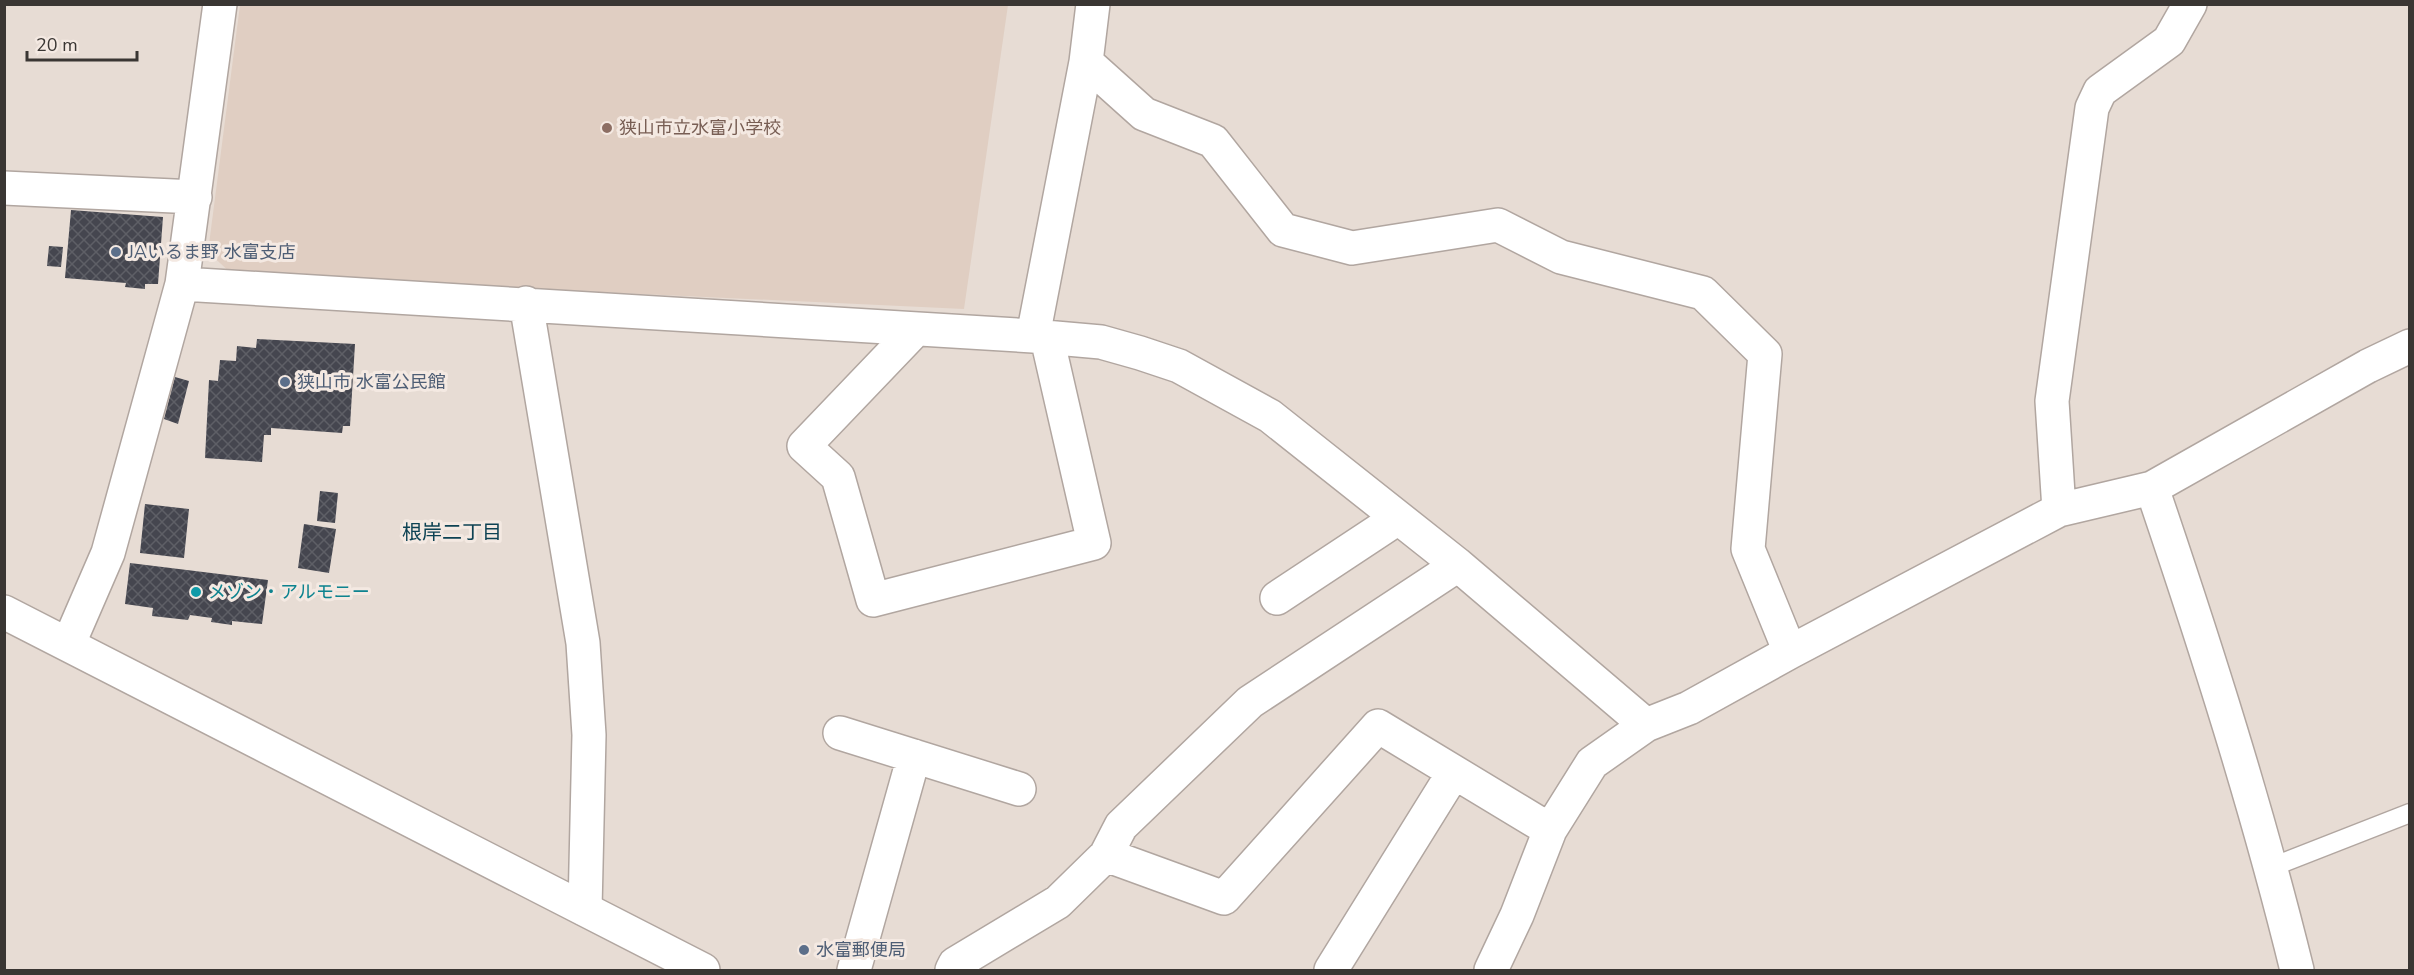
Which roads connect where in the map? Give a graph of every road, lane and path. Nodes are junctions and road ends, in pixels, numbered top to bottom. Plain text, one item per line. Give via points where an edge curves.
1 (220, 4) edge
2 (1093, 4) edge
3 (2190, 4) edge
4 (1086, 62) junction
5 (4, 188) edge
6 (195, 197) junction
7 (182, 284) junction
8 (526, 303) junction
9 (916, 329) junction
10 (1040, 337) junction
11 (2409, 346) edge
12 (2152, 488) junction
13 (2059, 510) junction
14 (1398, 518) junction
15 (1458, 565) junction
16 (1277, 598) dead end
17 (4, 612) edge
18 (69, 643) junction
19 (1790, 652) junction
20 (1646, 725) junction
21 (840, 733) dead end
22 (914, 756) junction
23 (1454, 772) junction
24 (1019, 789) dead end
25 (2409, 813) edge
26 (1550, 830) junction
27 (1106, 855) junction
28 (2272, 867) junction
29 (585, 909) junction
30 (703, 970) edge
31 (854, 970) edge
32 (952, 970) edge
33 (1331, 970) edge
34 (1491, 970) edge
35 (2297, 970) edge

1 - 6 street
2 - 4 street
3 - 13 street via 2169,41 2100,91 2092,108 2052,401
4 - 10 street
4 - 19 street via 1144,114 1213,141 1283,230 1352,248 1498,225 1562,258 1703,293 1765,354 1748,549
5 - 6 street
6 - 7 street
7 - 8 street
7 - 18 street via 108,553
8 - 9 street
8 - 29 street via 583,643 589,735
9 - 10 street
9 - 10 street via 804,446 838,477 873,600 1094,543
10 - 14 street via 1101,342 1179,366 1221,387 1270,416
11 - 12 street
12 - 13 street
12 - 28 street
13 - 19 street
14 - 15 street
14 - 16 street
15 - 20 street
15 - 27 street via 1250,702 1121,826
17 - 18 street
18 - 29 street
19 - 20 street via 1689,708
20 - 26 street via 1592,763
21 - 22 street
22 - 24 street
22 - 31 street
23 - 26 street
23 - 27 street via 1378,726 1224,898
23 - 33 street
25 - 28 lane
26 - 34 street
27 - 32 street via 1058,903
28 - 35 street
29 - 30 street

